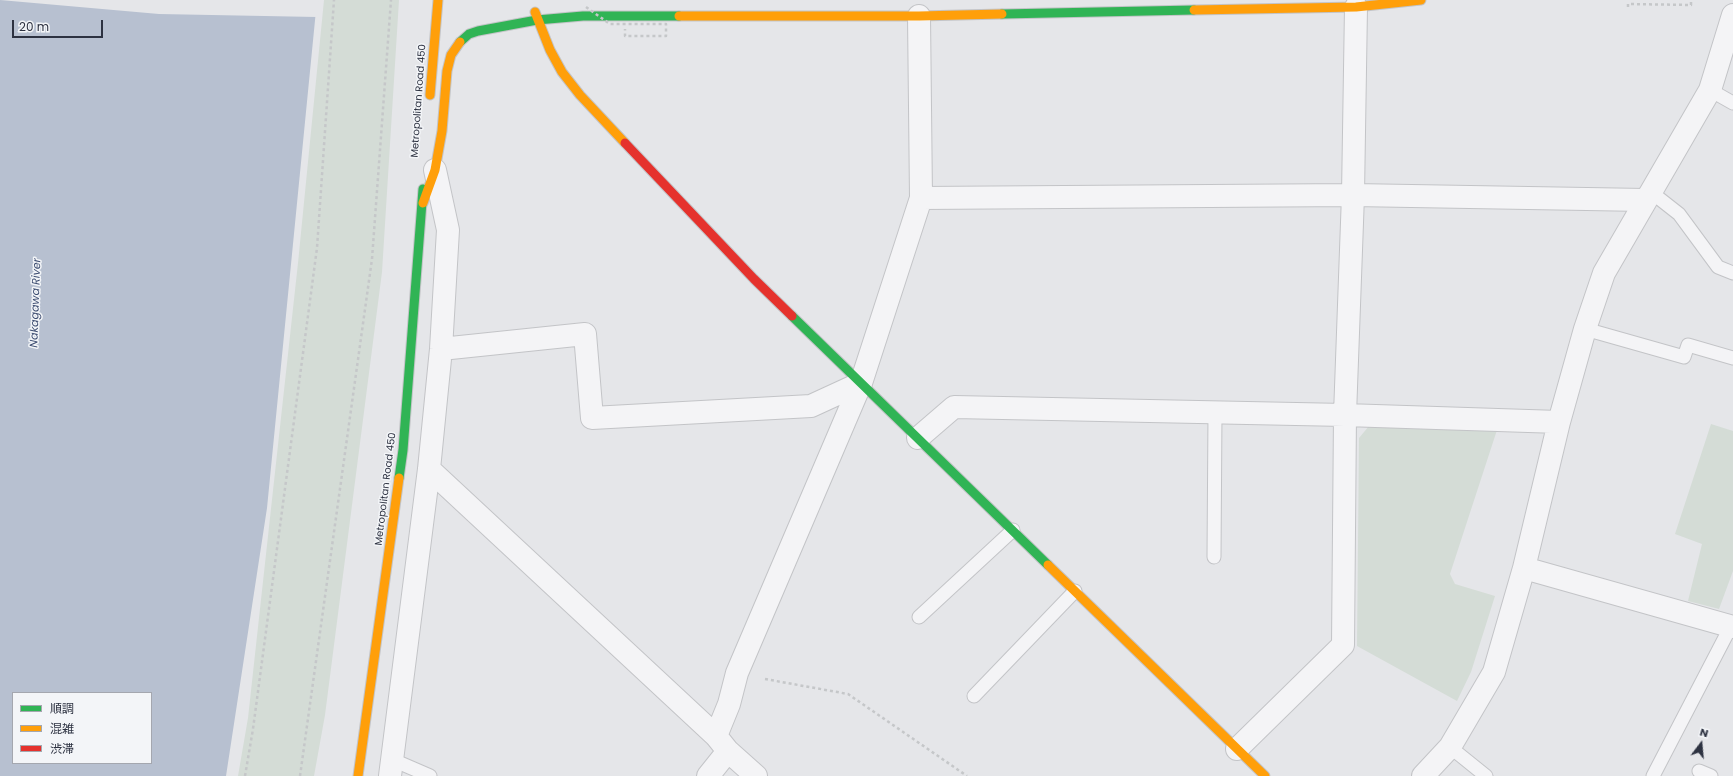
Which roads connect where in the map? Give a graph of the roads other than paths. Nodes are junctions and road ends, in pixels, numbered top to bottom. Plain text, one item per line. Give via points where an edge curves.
1 (438, 0) edge
2 (1421, 0) edge
3 (1356, 7) junction
4 (1733, 15) edge
5 (536, 16) junction
6 (919, 16) junction
7 (1710, 90) junction
8 (429, 101) dead end
9 (1733, 103) edge
10 (430, 171) junction
11 (1353, 195) junction
12 (1648, 196) junction
13 (920, 198) junction
14 (1733, 273) edge
15 (1585, 329) junction
16 (441, 349) junction
17 (1733, 358) edge
18 (861, 383) junction
19 (1215, 413) junction
20 (1345, 416) junction
21 (1559, 422) junction
22 (918, 438) junction
23 (429, 469) junction
24 (1013, 530) junction
25 (1214, 557) dead end
26 (1524, 568) junction
27 (1075, 591) junction
28 (919, 617) dead end
29 (1732, 627) edge
30 (974, 696) dead end
31 (1450, 747) junction
32 (1237, 748) junction
33 (736, 761) edge
34 (392, 768) edge
35 (358, 776) edge
36 (430, 776) edge
37 (708, 776) edge
38 (1265, 776) edge
39 (1423, 776) edge
40 (1486, 776) edge
41 (1653, 776) edge

1 - 8 street, Metropolitan Road 450
2 - 3 street, Metropolitan Road 450
3 - 6 street, Metropolitan Road 450
3 - 11 street
4 - 7 street
5 - 6 street, Metropolitan Road 450
5 - 10 street, Metropolitan Road 450 via 478,31 461,40 451,55 446,71 442,131
5 - 18 street via 562,72 580,95 754,279
6 - 13 street
7 - 9 lane
7 - 12 street
10 - 16 street via 448,230
10 - 35 street, Metropolitan Road 450 via 423,204 403,450
11 - 12 street
11 - 13 street
11 - 20 street
12 - 14 lane via 1679,214 1718,267
12 - 15 street via 1604,273
13 - 18 street
15 - 17 lane via 1684,357 1688,345
15 - 21 street
16 - 18 street via 585,334 592,418 811,406
16 - 23 street
18 - 22 street
18 - 33 street via 737,673 729,704
19 - 20 street
19 - 22 street via 954,407
19 - 25 lane
20 - 21 street
20 - 32 street via 1342,645
21 - 26 street
22 - 24 street
23 - 33 street
23 - 34 street
24 - 27 street
24 - 28 lane
26 - 29 street
26 - 31 street via 1494,672
27 - 30 lane
27 - 32 street
29 - 41 lane
31 - 39 street
31 - 40 lane
32 - 38 street
33 - 37 street
34 - 36 lane

